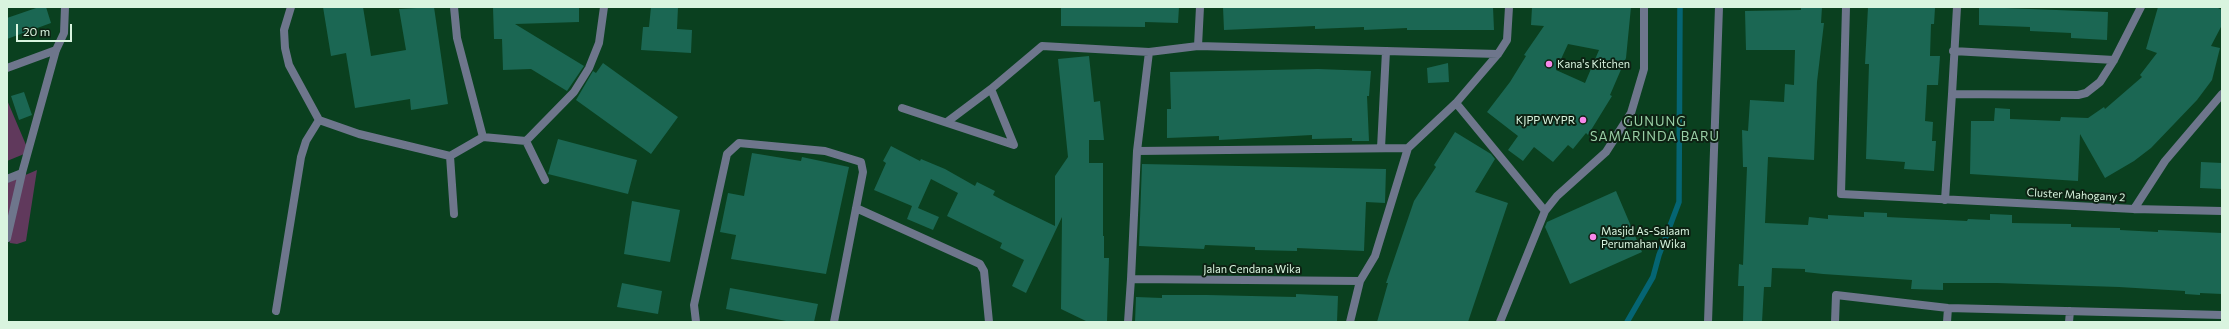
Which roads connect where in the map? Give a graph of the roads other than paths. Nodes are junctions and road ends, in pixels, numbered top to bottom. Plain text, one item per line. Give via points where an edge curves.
1 (65, 7) edge
2 (291, 7) edge
3 (454, 7) edge
4 (604, 7) edge
5 (1200, 7) edge
6 (1509, 7) edge
7 (1644, 7) edge
8 (1719, 7) edge
9 (1846, 7) edge
10 (1957, 7) edge
11 (2141, 7) edge
12 (1198, 46) junction
13 (56, 50) junction
14 (1386, 51) junction
15 (1953, 51) junction
16 (1149, 52) junction
17 (1498, 54) junction
18 (2114, 60) junction
19 (7, 68) edge
20 (991, 89) junction
21 (1952, 94) junction
22 (2222, 94) edge
23 (1456, 103) junction
24 (902, 108) dead end
25 (319, 120) junction
26 (947, 122) junction
27 (483, 137) junction
28 (526, 141) junction
29 (1381, 148) junction
30 (1408, 148) junction
31 (1137, 151) junction
32 (450, 156) junction
33 (22, 173) junction
34 (7, 179) edge
35 (545, 180) dead end
36 (1945, 200) junction
37 (856, 208) junction
38 (2134, 209) junction
39 (1545, 211) junction
40 (2222, 211) edge
41 (454, 214) dead end
42 (7, 238) edge
43 (1131, 279) junction
44 (1360, 280) junction
45 (1948, 308) junction
46 (276, 311) dead end
47 (2070, 311) junction
48 (2222, 315) edge
49 (696, 322) edge
50 (834, 322) edge
51 (989, 322) edge
52 (1128, 322) edge
53 (1350, 322) edge
54 (1500, 322) edge
55 (1708, 322) edge
56 (1835, 322) edge
57 (1947, 322) edge
58 (2069, 322) edge

1 - 13 street via 64,33
2 - 25 street via 284,30 286,54 289,65
3 - 27 street via 457,38
4 - 28 street via 599,44 589,68 574,92
5 - 12 street
6 - 17 street via 1507,40
7 - 39 street via 1644,69 1631,113 1606,152 1557,196
8 - 55 street
9 - 36 street, Cluster Mahogany 2 via 1842,194
10 - 15 street
11 - 18 street
12 - 14 street
12 - 16 street
13 - 19 street
13 - 33 street
14 - 17 street
14 - 29 street
15 - 18 street
15 - 21 street
16 - 20 street via 1042,46
16 - 31 street
17 - 23 street
18 - 21 street via 2100,82 2086,93 2078,95
20 - 26 street
20 - 26 street via 1014,145
21 - 36 street
22 - 38 street, Cluster Mahogany 2 via 2165,161
23 - 30 street
23 - 39 street
24 - 26 street
25 - 32 street via 359,134
25 - 46 street via 306,141 301,157
27 - 28 street
27 - 32 street
28 - 35 street
29 - 30 street
29 - 31 street
30 - 44 street via 1375,256
31 - 43 street
32 - 41 street
33 - 34 street
33 - 42 street
36 - 38 street, Cluster Mahogany 2
37 - 49 street via 863,172 861,162 825,151 739,143 734,146 727,154 700,275 694,305
37 - 50 street
37 - 51 street via 980,264 984,271
38 - 40 street
39 - 54 street
43 - 44 street, Jalan Cendana Wika
43 - 52 street
44 - 53 street
45 - 47 street
45 - 56 street via 1836,295
45 - 57 street
47 - 48 street
47 - 58 street

